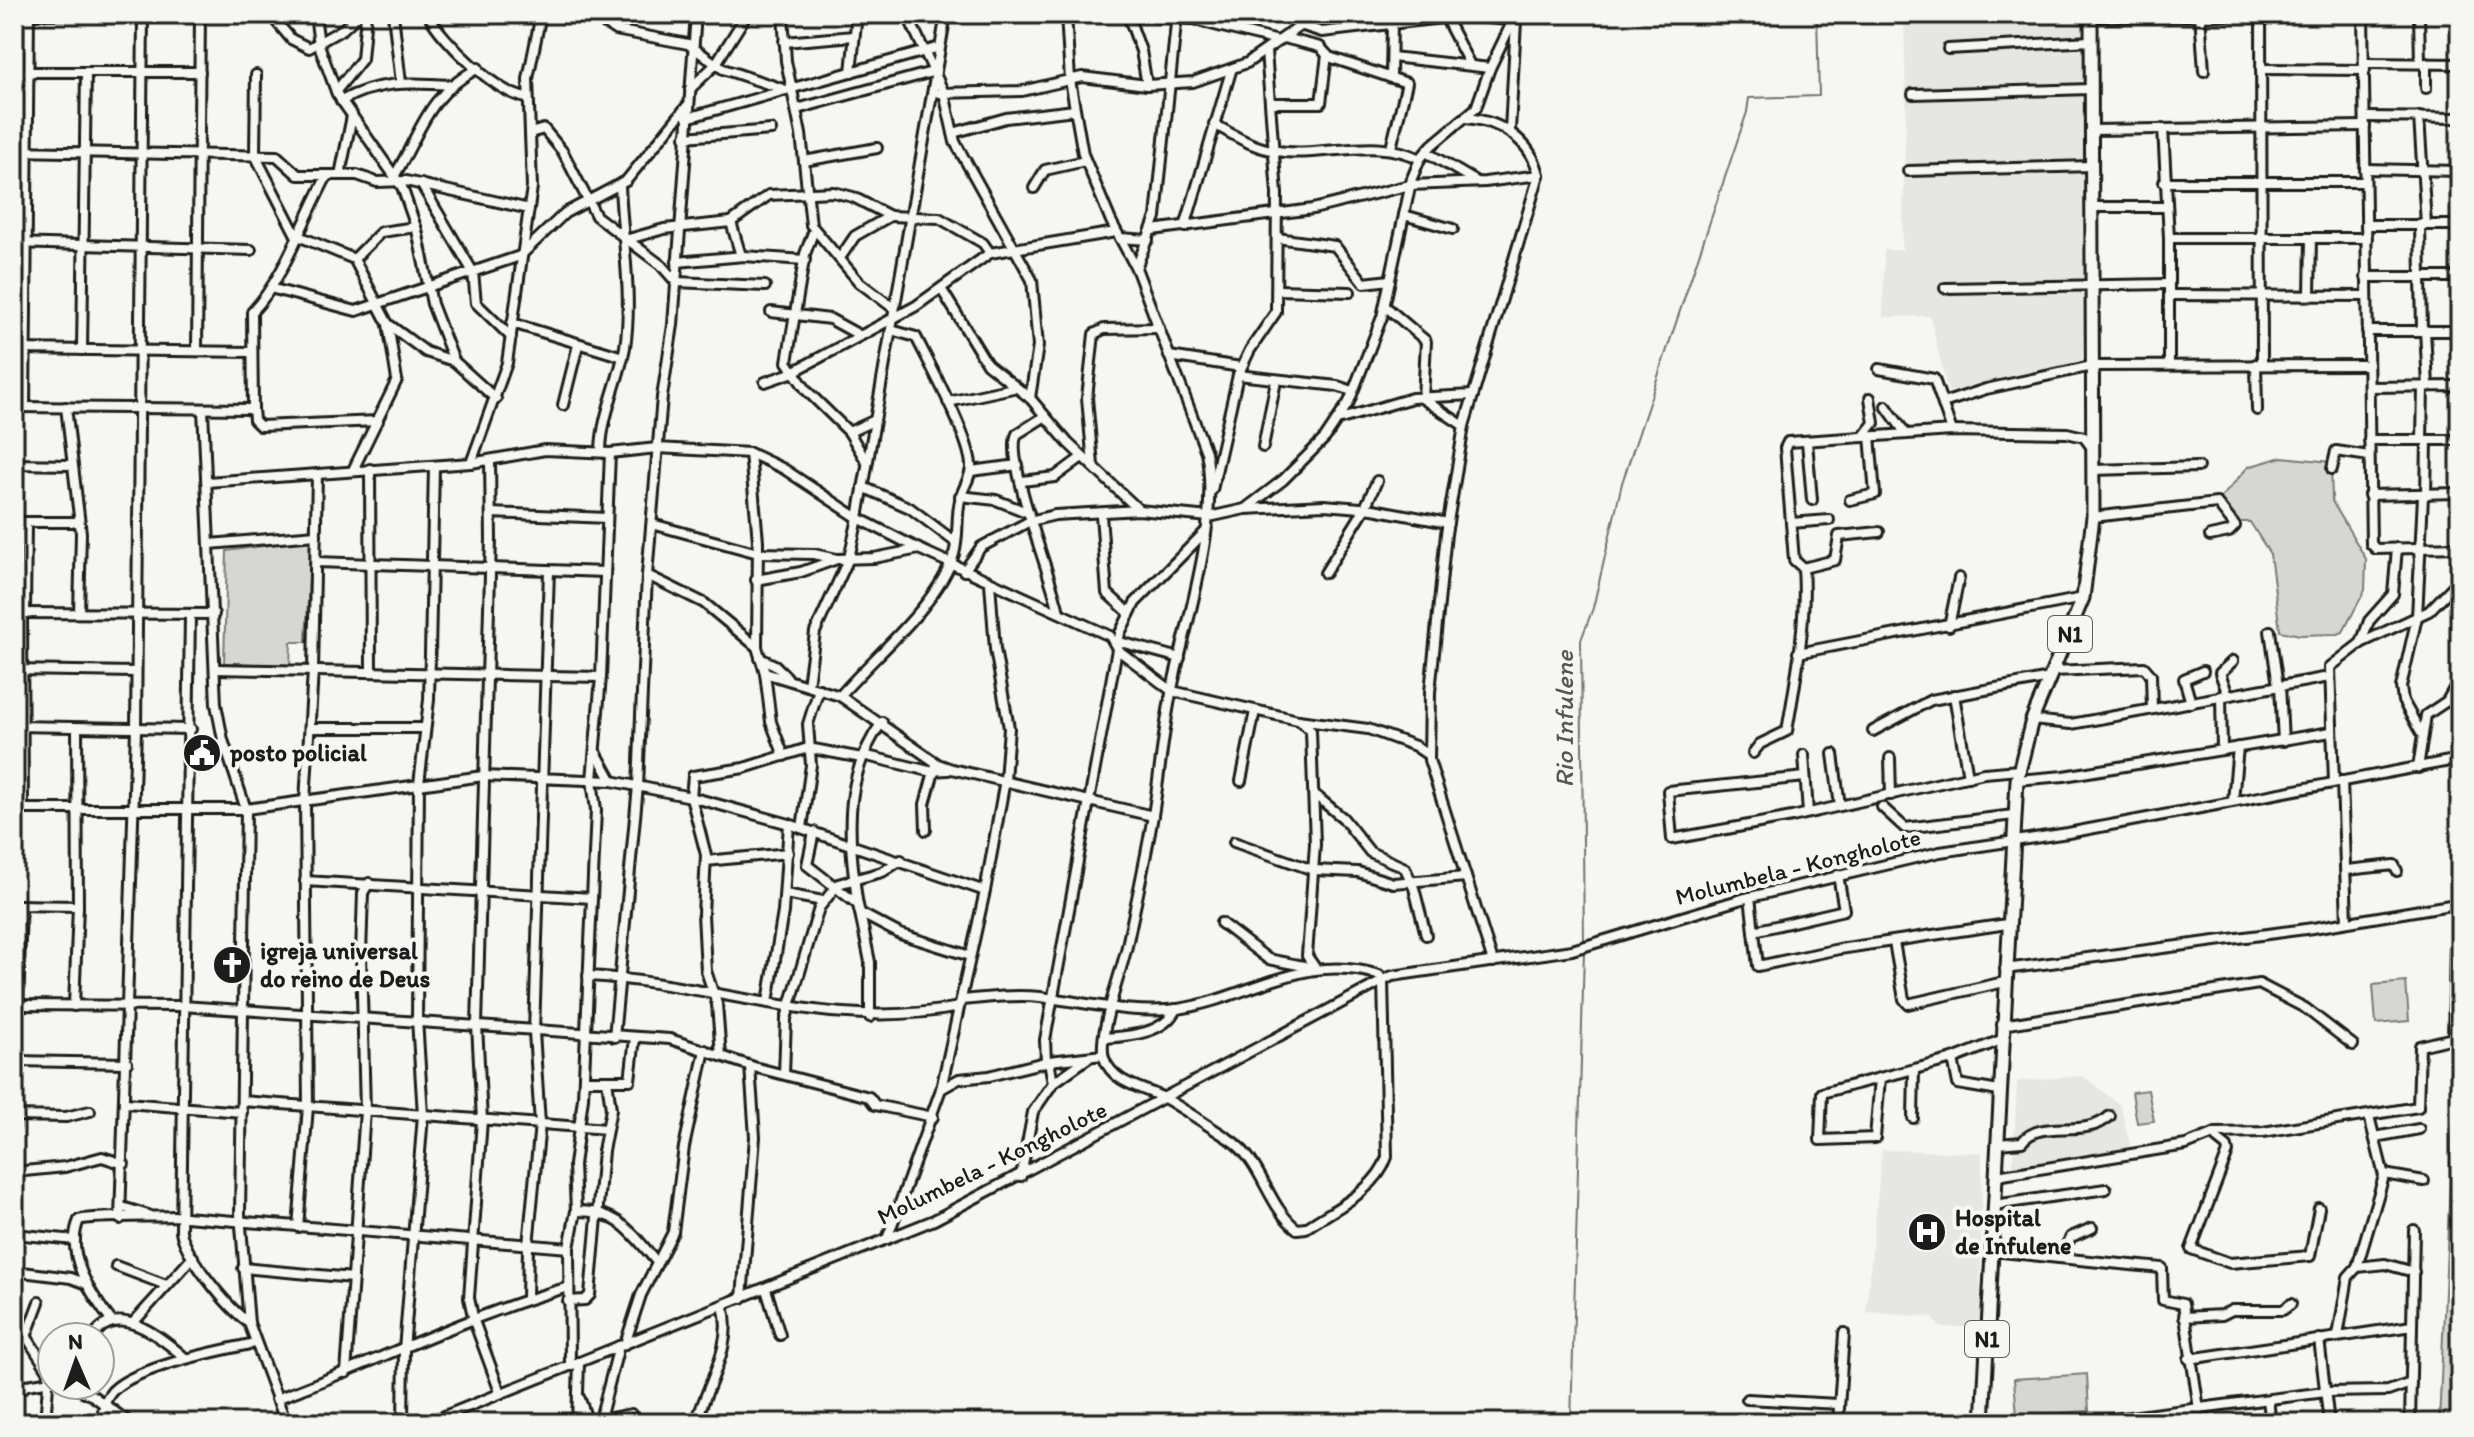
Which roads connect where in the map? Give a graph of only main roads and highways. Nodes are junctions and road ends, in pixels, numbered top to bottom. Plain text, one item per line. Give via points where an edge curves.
1 (2091, 15) edge
2 (1983, 1423) edge

1 - 2 highway, N1 via 2093,517 2083,598 2032,720 2018,775

